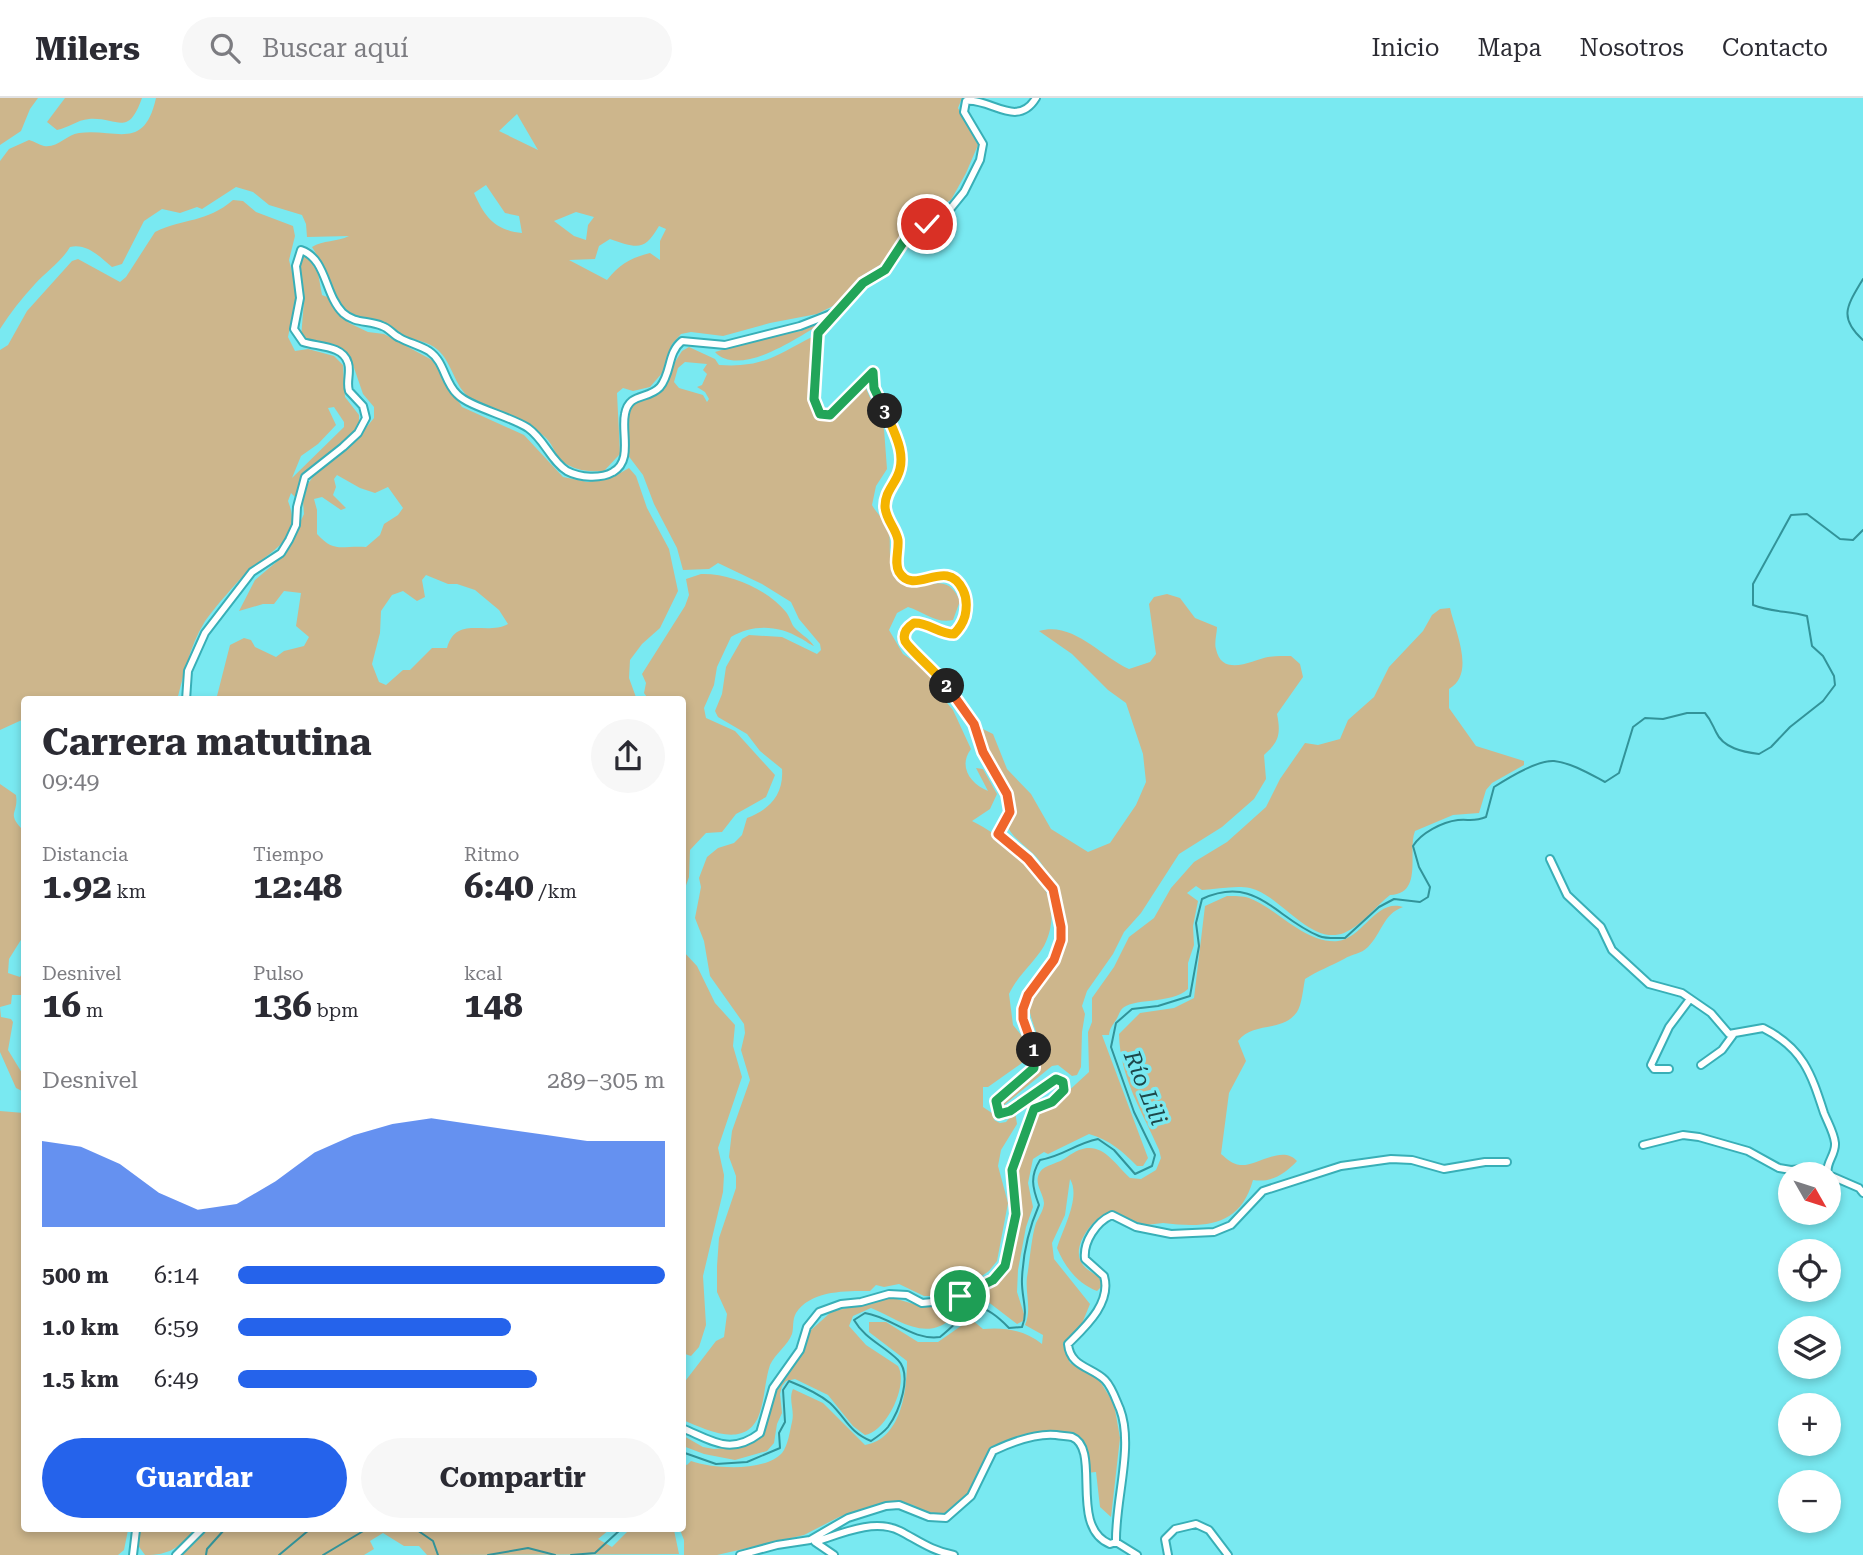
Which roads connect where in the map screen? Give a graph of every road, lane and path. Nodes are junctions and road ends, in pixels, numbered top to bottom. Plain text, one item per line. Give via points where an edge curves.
1 (1036, 98) edge
2 (838, 310) junction
3 (186, 696) edge
4 (1550, 859) dead end
5 (1690, 999) junction
6 (1733, 1035) junction
7 (1701, 1065) dead end
8 (1669, 1069) dead end
9 (1643, 1145) dead end
10 (1507, 1162) dead end
11 (1829, 1162) edge
12 (1778, 1167) edge
13 (1841, 1180) edge
14 (1863, 1193) edge
15 (686, 1431) edge
16 (136, 1532) edge
17 (199, 1532) edge
18 (813, 1541) junction
19 (1116, 1542) junction
20 (133, 1555) edge
21 (176, 1555) edge
22 (740, 1555) edge
23 (834, 1555) edge
24 (954, 1555) edge
25 (1137, 1555) edge
26 (1168, 1555) edge
27 (1228, 1555) edge

1 - 2 street via 1022,111 975,98 966,101 964,112 983,144 981,160 964,192 951,208 906,238 885,270 863,283
2 - 3 street via 800,326 725,345 682,341 672,352 661,386 627,405 626,456 621,465 611,473 591,477 567,471 527,428 463,400 430,352 382,325 345,315 332,300 316,259 301,250 296,266 300,298 294,329 303,342 333,348 346,358 349,391 363,406 366,418 351,440 305,477 289,540 281,553 252,572 205,633 188,671
2 - 15 street via 816,340 816,407 820,414 830,415 873,372 874,388 902,457 885,502 898,540 897,568 901,575 919,581 950,575 959,582 967,607 954,634 914,623 904,640 939,675 974,724 1010,805 998,834 1028,859 1053,889 1061,927 1054,960 1023,1009 1035,1053 1034,1068 996,1101 999,1114 1056,1079 1063,1082 1064,1090 1052,1102 1034,1109 1015,1155 1014,1229 1000,1274 960,1296 928,1304 899,1293 826,1307 813,1318 800,1350 773,1388 760,1433 724,1445
4 - 5 street via 1567,895 1601,927 1612,950 1649,984
5 - 6 street
5 - 8 street via 1669,1027 1651,1065
6 - 7 street
6 - 11 street via 1763,1028 1784,1040 1801,1058 1815,1082 1833,1136 1834,1152
9 - 12 street via 1683,1135 1699,1137 1748,1152
10 - 19 street via 1444,1170 1391,1159 1340,1166 1263,1191 1231,1225 1214,1232 1161,1232 1112,1215 1099,1224 1084,1254 1104,1276 1105,1296 1068,1345 1079,1365 1108,1382 1126,1431
13 - 14 street
16 - 20 street
17 - 21 street
18 - 19 street via 848,1518 886,1506 899,1505 929,1517 946,1518 971,1496 993,1451 1047,1434 1079,1442 1085,1458 1090,1522 1105,1542
18 - 22 street
18 - 23 street
18 - 24 street via 882,1526 898,1530 925,1548
19 - 25 street
26 - 27 street via 1165,1539 1169,1533 1196,1524 1209,1530

